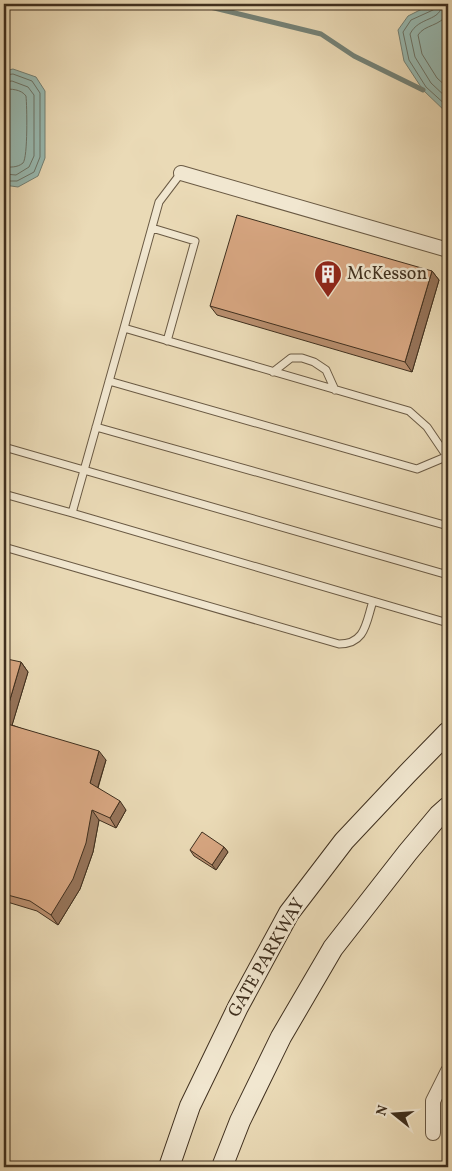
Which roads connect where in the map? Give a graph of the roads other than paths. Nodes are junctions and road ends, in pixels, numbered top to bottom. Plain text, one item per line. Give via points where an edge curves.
1 (181, 173) joint
2 (152, 228) junction
3 (448, 250) edge
4 (124, 328) junction
5 (167, 341) junction
6 (273, 372) junction
7 (109, 381) junction
8 (335, 390) junction
9 (96, 427) junction
10 (4, 447) edge
11 (448, 457) edge
12 (84, 470) junction
13 (4, 494) edge
14 (72, 513) junction
15 (448, 526) edge
16 (4, 547) edge
17 (448, 575) edge
18 (373, 601) junction
19 (448, 624) edge
20 (448, 732) edge
21 (448, 806) edge
22 (448, 1071) edge
23 (433, 1132) dead end
24 (169, 1167) edge
25 (222, 1167) edge

1 - 2 lane via 159,202
1 - 3 street
2 - 4 lane
2 - 5 lane via 195,241
4 - 5 lane
4 - 7 lane
5 - 6 lane
6 - 8 lane
6 - 8 lane via 291,358 302,358 326,370
7 - 9 lane
7 - 11 lane via 417,468
8 - 11 lane via 409,411 427,427
9 - 12 lane
9 - 15 lane
10 - 12 lane
12 - 14 lane
12 - 17 lane
13 - 14 lane
14 - 18 lane
16 - 18 lane via 339,644 357,640
18 - 19 lane
20 - 24 main road, GATE PARKWAY via 344,841 289,914 194,1097
21 - 25 main road via 333,948 280,1037
22 - 23 street via 433,1101

